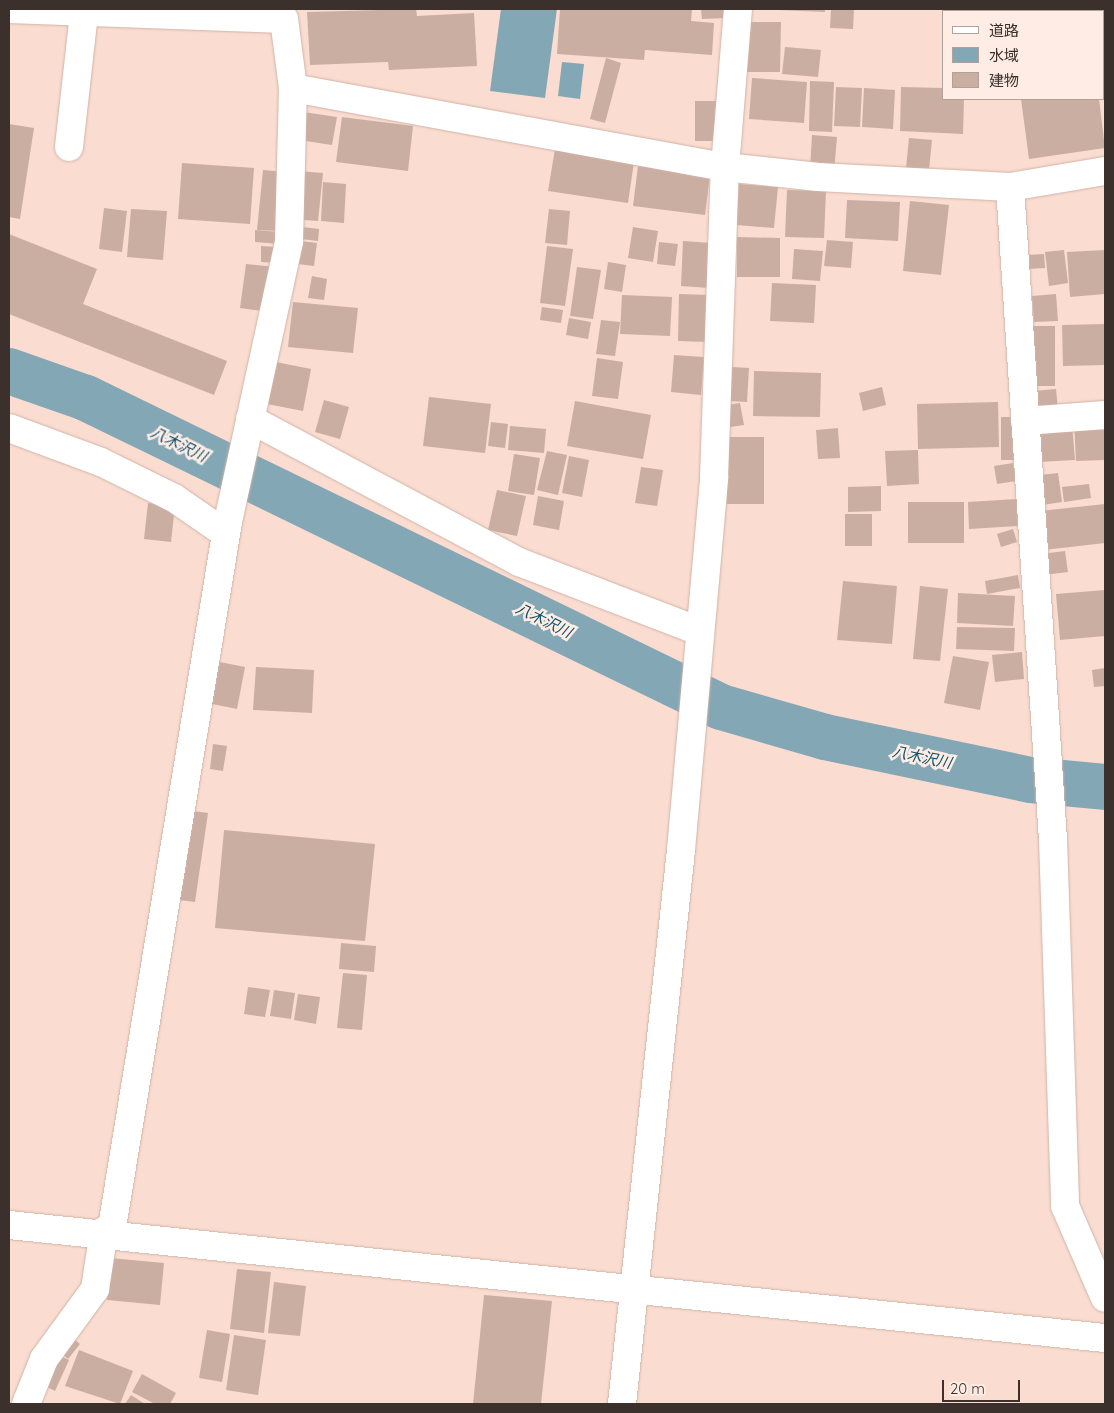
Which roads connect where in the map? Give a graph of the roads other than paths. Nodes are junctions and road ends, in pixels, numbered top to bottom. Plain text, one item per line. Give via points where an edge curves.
1 (738, 9) edge
2 (9, 10) edge
3 (50, 10) edge
4 (84, 14) junction
5 (293, 88) junction
6 (69, 147) dead end
7 (725, 167) junction
8 (1105, 171) edge
9 (1010, 187) junction
10 (1105, 414) edge
11 (250, 420) junction
12 (1025, 421) junction
13 (9, 428) edge
14 (227, 528) junction
15 (699, 638) junction
16 (9, 1225) edge
17 (108, 1232) junction
18 (633, 1288) junction
19 (1105, 1298) edge
20 (1105, 1338) edge
21 (26, 1404) edge
22 (622, 1404) edge

1 - 7 street
2 - 3 street
3 - 4 street
4 - 5 street via 284,19
4 - 6 street
5 - 7 street
5 - 11 street via 289,242
7 - 9 street
7 - 15 street via 714,478
8 - 9 street
9 - 12 street via 1023,342
10 - 12 street
11 - 14 street
11 - 15 street via 520,562
12 - 19 street via 1053,839 1065,1206
13 - 14 street via 102,462
14 - 17 street
15 - 18 street
16 - 17 street
17 - 18 street
17 - 21 street via 95,1289 44,1359
18 - 20 street
18 - 22 street

